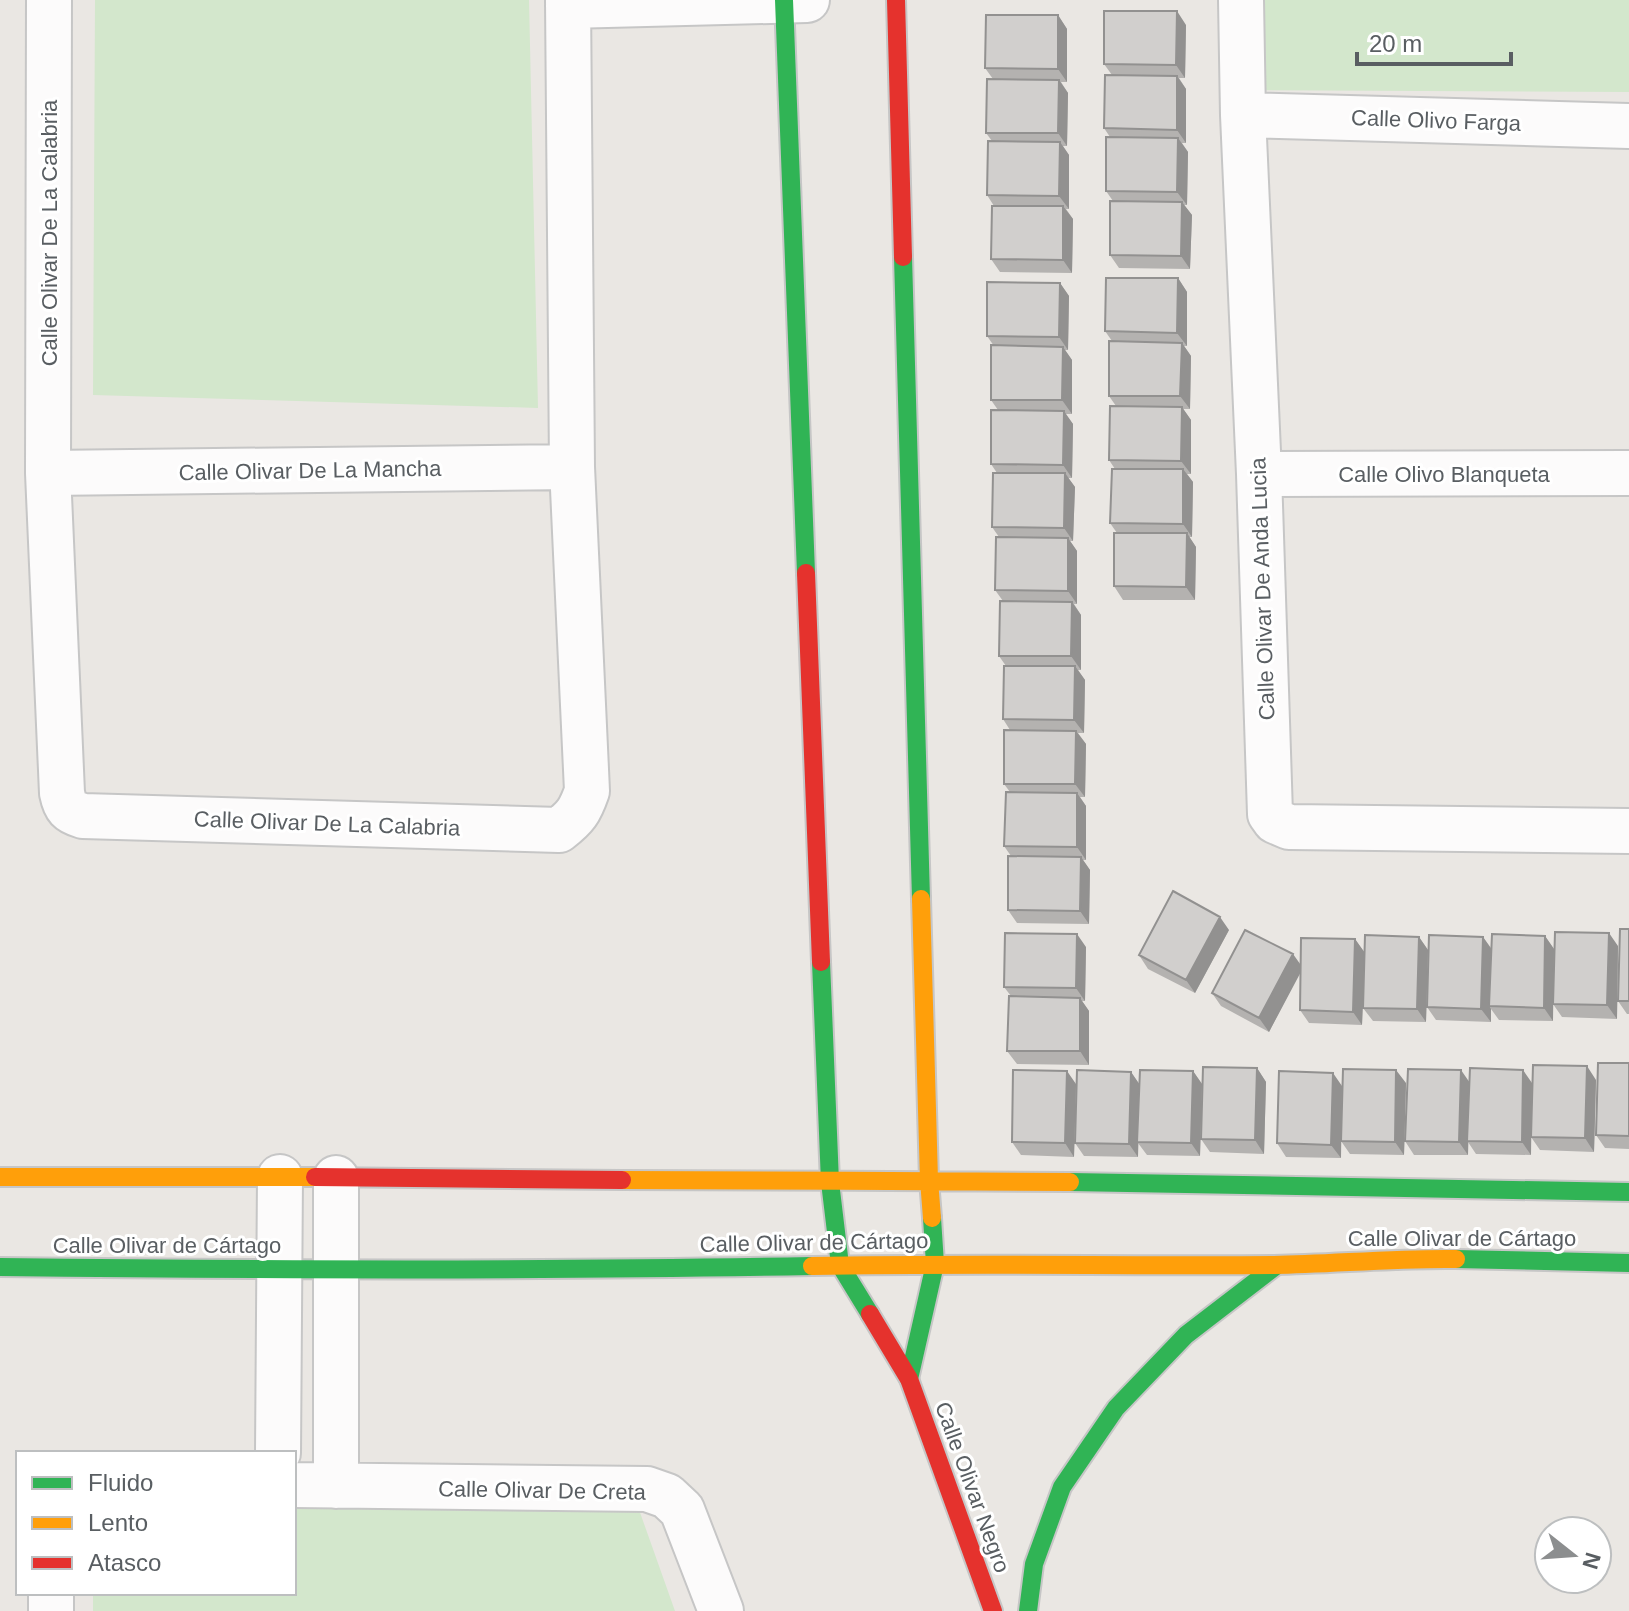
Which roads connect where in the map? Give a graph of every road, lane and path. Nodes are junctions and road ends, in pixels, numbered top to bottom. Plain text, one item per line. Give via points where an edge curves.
1 (49, 0) edge
2 (784, 0) edge
3 (807, 0) edge
4 (896, 0) edge
5 (1241, 0) edge
6 (568, 3) edge
7 (1243, 115) junction
8 (1629, 126) edge
9 (572, 467) junction
10 (48, 473) junction
11 (1629, 473) edge
12 (1259, 474) junction
13 (1629, 831) edge
14 (0, 1177) edge
15 (280, 1177) junction
16 (336, 1178) junction
17 (929, 1180) junction
18 (830, 1182) junction
19 (1629, 1192) edge
20 (1629, 1263) edge
21 (935, 1264) junction
22 (840, 1265) junction
23 (1277, 1265) junction
24 (0, 1267) edge
25 (280, 1270) junction
26 (336, 1270) junction
27 (909, 1379) junction
28 (278, 1451) edge
29 (315, 1486) edge
30 (721, 1611) edge
31 (993, 1611) edge
32 (1028, 1611) edge

1 - 10 street, Calle Olivar De La Calabria
2 - 3 street
2 - 6 street
2 - 18 street
4 - 17 street
5 - 7 street, Calle Olivar De Anda Lucia
6 - 9 street, Calle Olivar De La Calabria
7 - 8 street, Calle Olivo Farga
7 - 12 street, Calle Olivar De Anda Lucia
9 - 10 street, Calle Olivar De La Mancha
9 - 10 street, Calle Olivar De La Calabria via 587,791 575,818 559,830 71,813 62,793
11 - 12 street, Calle Olivo Blanqueta
12 - 13 street, Calle Olivar De Anda Lucia via 1270,814 1275,821 1289,827
14 - 15 street
15 - 16 street
15 - 25 street
16 - 18 street
16 - 26 street, Calle Olivar De Creta
17 - 18 street
17 - 19 street
17 - 21 street
18 - 22 street
20 - 23 street, Calle Olivar de Cártago via 1412,1258
21 - 22 street, Calle Olivar de Cártago
21 - 23 street, Calle Olivar de Cártago
21 - 27 street
22 - 26 street, Calle Olivar de Cártago
22 - 27 street, Calle Olivar Negro
23 - 32 street via 1186,1335 1116,1408 1062,1487 1034,1564
24 - 25 street, Calle Olivar de Cártago
25 - 26 street, Calle Olivar de Cártago
25 - 28 street
26 - 29 street, Calle Olivar De Creta
27 - 31 street, Calle Olivar Negro
29 - 30 street, Calle Olivar De Creta via 647,1489 667,1496 682,1510

